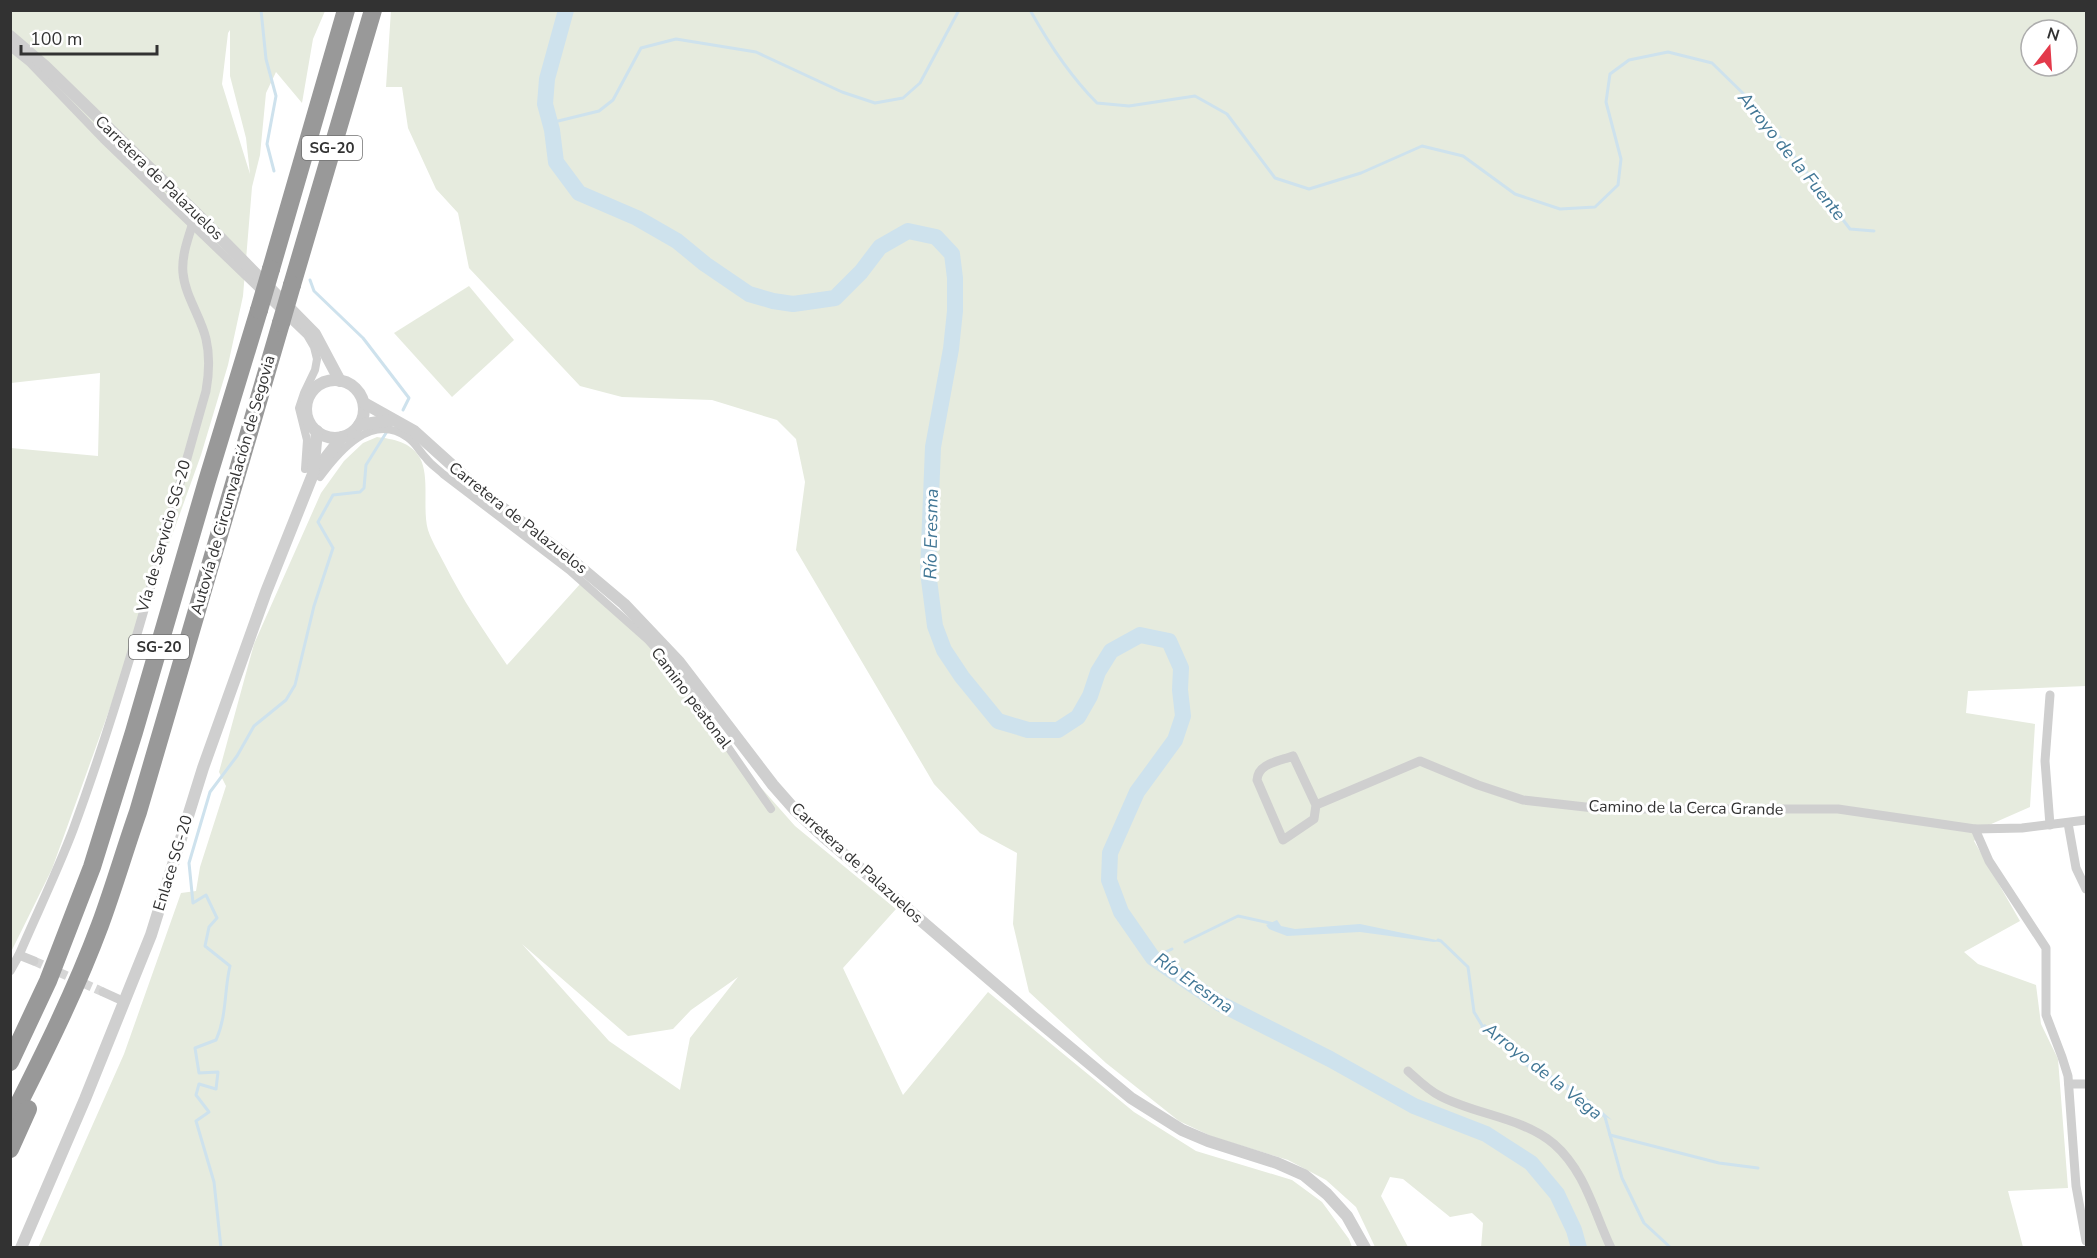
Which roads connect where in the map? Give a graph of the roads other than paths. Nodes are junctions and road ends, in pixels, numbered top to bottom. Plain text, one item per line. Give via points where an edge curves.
1 (346, 10) edge
2 (373, 10) edge
3 (10, 36) edge
4 (10, 47) edge
5 (194, 219) junction
6 (324, 352) junction
7 (340, 381) junction
8 (319, 385) junction
9 (364, 404) junction
10 (391, 420) junction
11 (359, 425) junction
12 (317, 431) junction
13 (342, 437) junction
14 (313, 473) junction
15 (2050, 695) dead end
16 (1316, 805) junction
17 (771, 808) dead end
18 (2086, 820) edge
19 (2068, 823) junction
20 (2050, 825) junction
21 (1976, 829) junction
22 (2086, 890) edge
23 (19, 955) junction
24 (34, 961) tunnel mouth
25 (10, 971) edge
26 (48, 981) junction
27 (103, 992) tunnel mouth
28 (125, 1002) junction
29 (68, 1003) junction
30 (10, 1042) edge
31 (10, 1062) edge
32 (1408, 1071) dead end
33 (2069, 1084) junction
34 (2086, 1084) edge
35 (10, 1121) edge
36 (10, 1149) edge
37 (2086, 1182) edge
38 (2076, 1186) junction
39 (2086, 1241) edge
40 (21, 1248) edge
41 (1365, 1248) edge
42 (1611, 1248) edge

1 - 26 highway, Autovía de Circunvalación de Segovia / SG-20, bridge via 92,867
2 - 29 highway, Autovía de Circunvalación de Segovia / SG-20, bridge via 138,812 100,925
3 - 5 street, Carretera de Palazuelos via 45,66
4 - 5 street via 103,139
5 - 6 street, Carretera de Palazuelos via 315,334
5 - 14 street via 314,346 315,370 299,408
5 - 23 street, Vía de Servicio SG-20 via 183,272 206,338 206,391 107,730 72,831
6 - 7 street, Carretera de Palazuelos
6 - 8 street
7 - 8 street
7 - 9 street via 355,388
8 - 12 street via 306,408
9 - 10 street, Carretera de Palazuelos
9 - 11 street
10 - 11 street
10 - 41 street, Carretera de Palazuelos via 414,431 485,495 624,604 679,662 795,810 1032,1016 1131,1098 1182,1130 1305,1175 1347,1216
11 - 13 street
12 - 13 street
12 - 14 street, Enlace SG-20
13 - 14 street, Enlace SG-20
14 - 17 street, Camino peatonal via 365,432 392,430 405,435 443,474 569,570 648,640
14 - 28 street, Enlace SG-20 via 203,768 151,935
15 - 20 street via 2045,761
16 - 16 street via 1314,819 1283,840 1257,780 1258,774 1262,768 1293,756
16 - 21 street, Camino de la Cerca Grande via 1420,761 1523,800 1580,807 1838,808
18 - 19 street, Camino de la Cerca Grande
19 - 20 street, Camino de la Cerca Grande
19 - 22 street via 2076,868
20 - 21 street, Camino de la Cerca Grande
21 - 33 street via 1989,861 2046,948 2046,1015
23 - 24 street
23 - 25 street, Vía de Servicio SG-20
26 - 30 highway
26 - 31 highway, Autovía de Circunvalación de Segovia / SG-20
27 - 28 street
28 - 40 street, Enlace SG-20
29 - 35 highway, Autovía de Circunvalación de Segovia / SG-20
29 - 36 highway via 38,1087
32 - 42 street via 1441,1096 1502,1118 1553,1144 1581,1179
33 - 34 street
33 - 38 street
37 - 38 street
38 - 39 street

